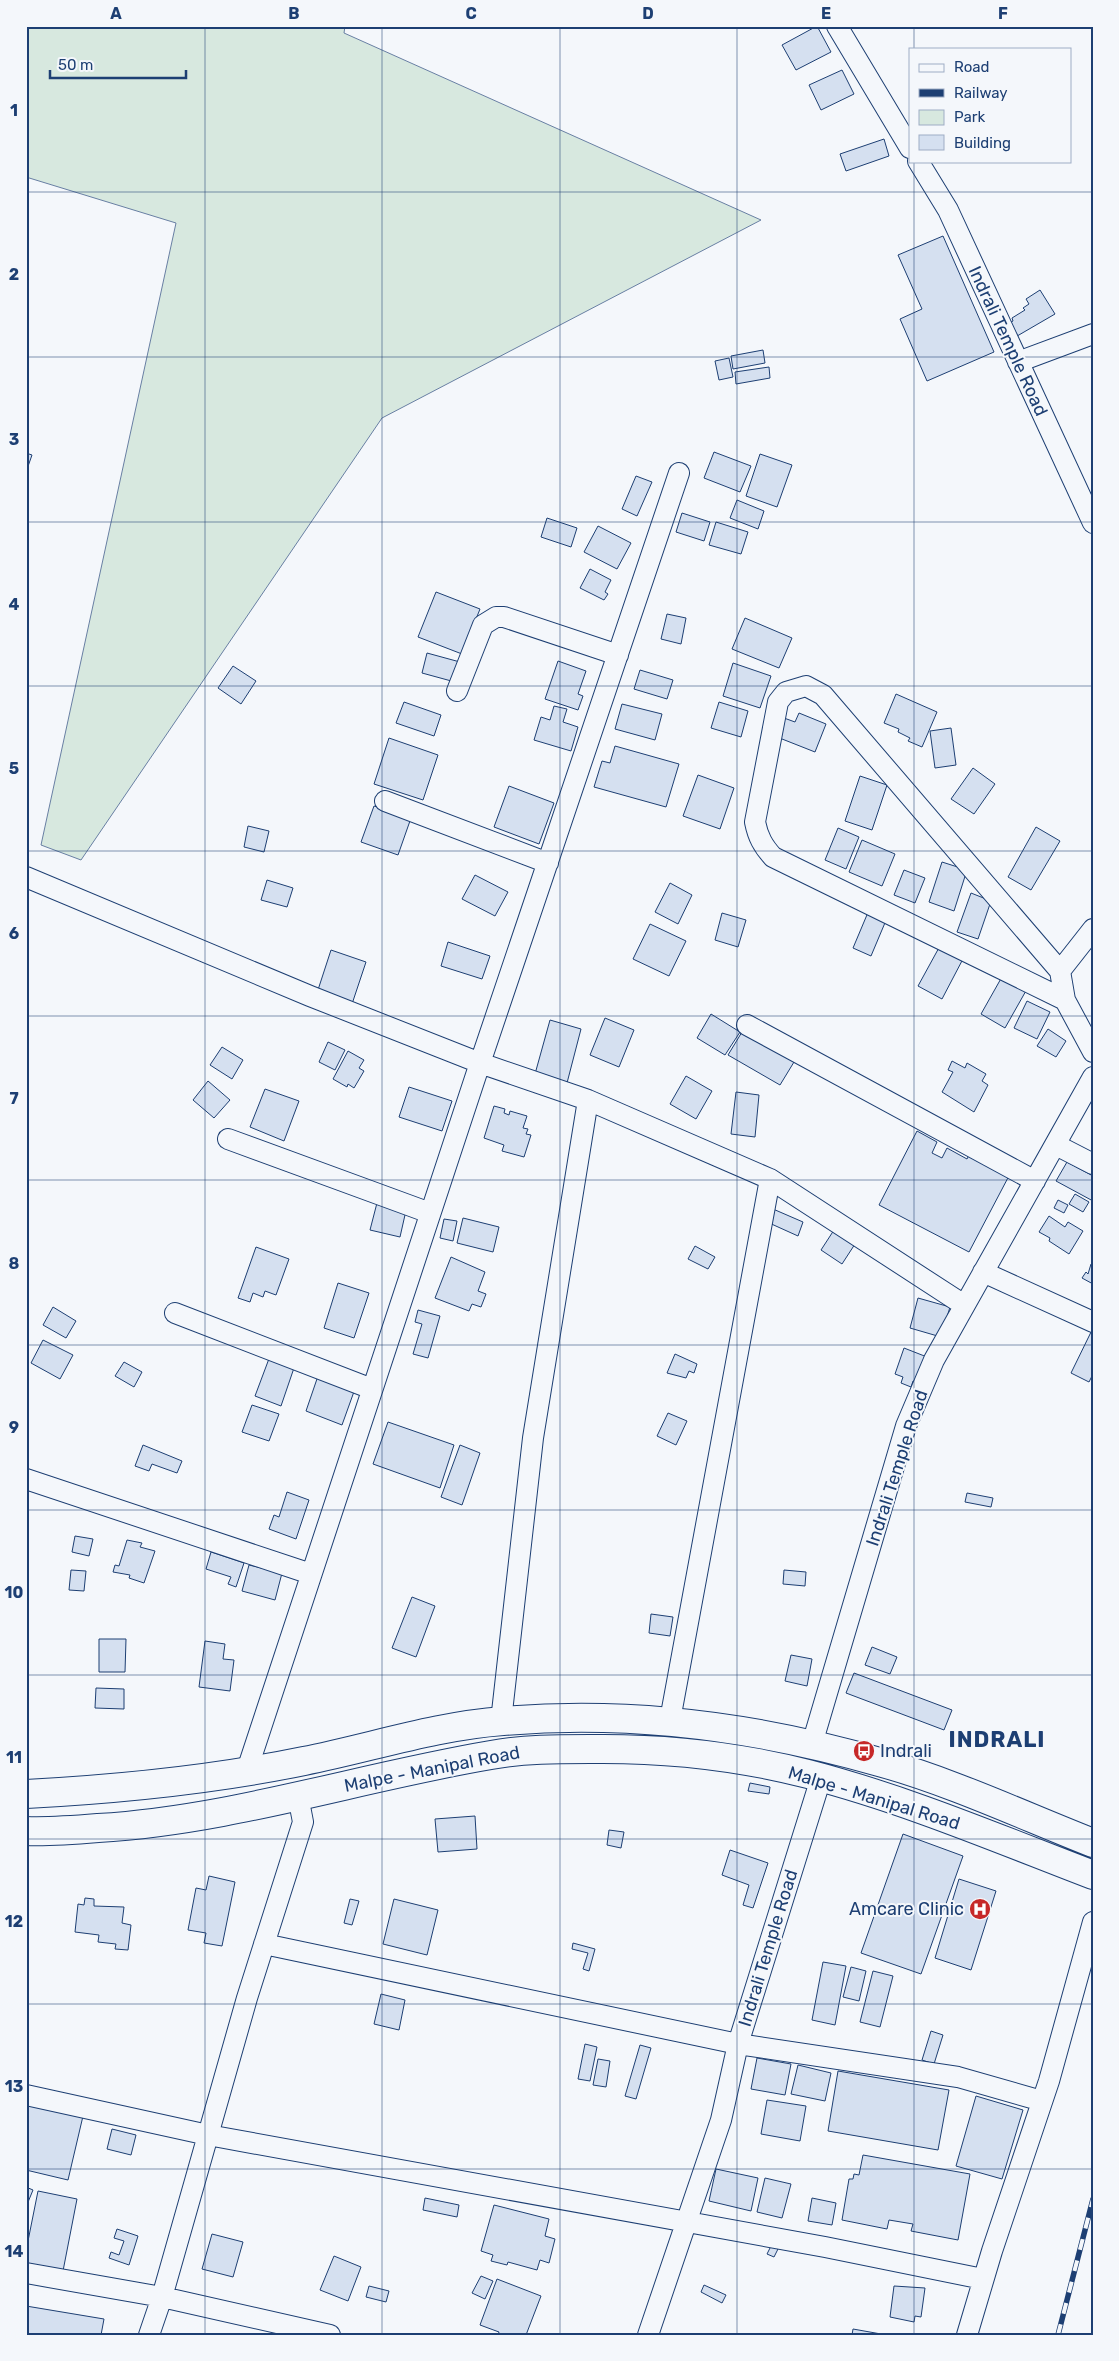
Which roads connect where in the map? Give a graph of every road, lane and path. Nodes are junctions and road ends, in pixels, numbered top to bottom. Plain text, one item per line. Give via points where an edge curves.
1 (837, 26) edge
2 (909, 146) edge
3 (919, 162) edge
4 (1093, 334) edge
5 (1018, 362) junction
6 (680, 473) dead end
7 (1093, 523) edge
8 (618, 655) junction
9 (457, 691) dead end
10 (385, 801) dead end
11 (548, 863) junction
12 (26, 877) edge
13 (1093, 928) edge
14 (1060, 971) junction
15 (1065, 1000) junction
16 (746, 1025) dead end
17 (1093, 1052) edge
18 (480, 1063) junction
19 (1093, 1077) edge
20 (588, 1100) junction
21 (228, 1139) dead end
22 (1056, 1144) junction
23 (1093, 1164) edge
24 (770, 1179) junction
25 (1035, 1181) junction
26 (430, 1213) junction
27 (983, 1272) junction
28 (964, 1305) junction
29 (175, 1313) dead end
30 (1093, 1322) edge
31 (372, 1389) junction
32 (26, 1479) edge
33 (311, 1574) junction
34 (582, 1716) junction
35 (670, 1720) junction
36 (501, 1721) junction
37 (812, 1744) junction
38 (583, 1749) junction
39 (246, 1773) junction
40 (821, 1778) junction
41 (26, 1794) edge
42 (298, 1796) junction
43 (26, 1831) edge
44 (1093, 1843) edge
45 (1093, 1875) edge
46 (1093, 1922) edge
47 (264, 1944) junction
48 (738, 2044) junction
49 (26, 2095) edge
50 (1042, 2101) junction
51 (208, 2135) junction
52 (686, 2222) junction
53 (26, 2273) edge
54 (983, 2279) junction
55 (162, 2297) junction
56 (149, 2335) edge
57 (330, 2335) edge
58 (648, 2335) edge
59 (967, 2335) edge

1 - 2 street
3 - 5 street, Indrali Temple Road via 948,210
4 - 5 street
5 - 7 street, Indrali Temple Road
6 - 8 street
8 - 9 street via 496,617 483,625
8 - 11 street
10 - 11 street
11 - 18 street
12 - 18 street
13 - 14 street
14 - 15 street
14 - 15 street via 823,696 806,686 786,692 778,702 755,822 758,838 769,853
15 - 17 street
16 - 25 street
18 - 20 street
18 - 26 street
19 - 22 street, Indrali Temple Road
20 - 24 street
20 - 36 street via 533,1438
21 - 26 street
22 - 23 street
22 - 25 street, Indrali Temple Road
24 - 28 street
24 - 35 street
25 - 27 street, Indrali Temple Road
26 - 31 street
27 - 28 street, Indrali Temple Road
27 - 30 street
28 - 37 street, Indrali Temple Road via 934,1360 906,1426
29 - 31 street
31 - 33 street
32 - 33 street
33 - 39 street
34 - 35 highway
34 - 36 highway
34 - 38 highway
35 - 37 highway
36 - 39 highway via 454,1727
37 - 44 highway via 885,1763
38 - 40 highway, Malpe - Manipal Road via 662,1751 721,1758
38 - 42 highway, Malpe - Manipal Road via 494,1754
39 - 41 highway via 112,1790
40 - 45 highway, Malpe - Manipal Road via 926,1812
40 - 48 street, Indrali Temple Road
42 - 43 highway, Malpe - Manipal Road via 206,1817 119,1827
42 - 47 street via 303,1822
46 - 50 street
47 - 48 street
47 - 51 street
48 - 50 street via 958,2078
48 - 52 street, Indrali Temple Road via 721,2120
49 - 51 street
50 - 54 street
51 - 52 street
51 - 55 street
52 - 54 street
52 - 58 street, Indrali Temple Road
53 - 55 street
54 - 59 street
55 - 56 street
55 - 57 street

